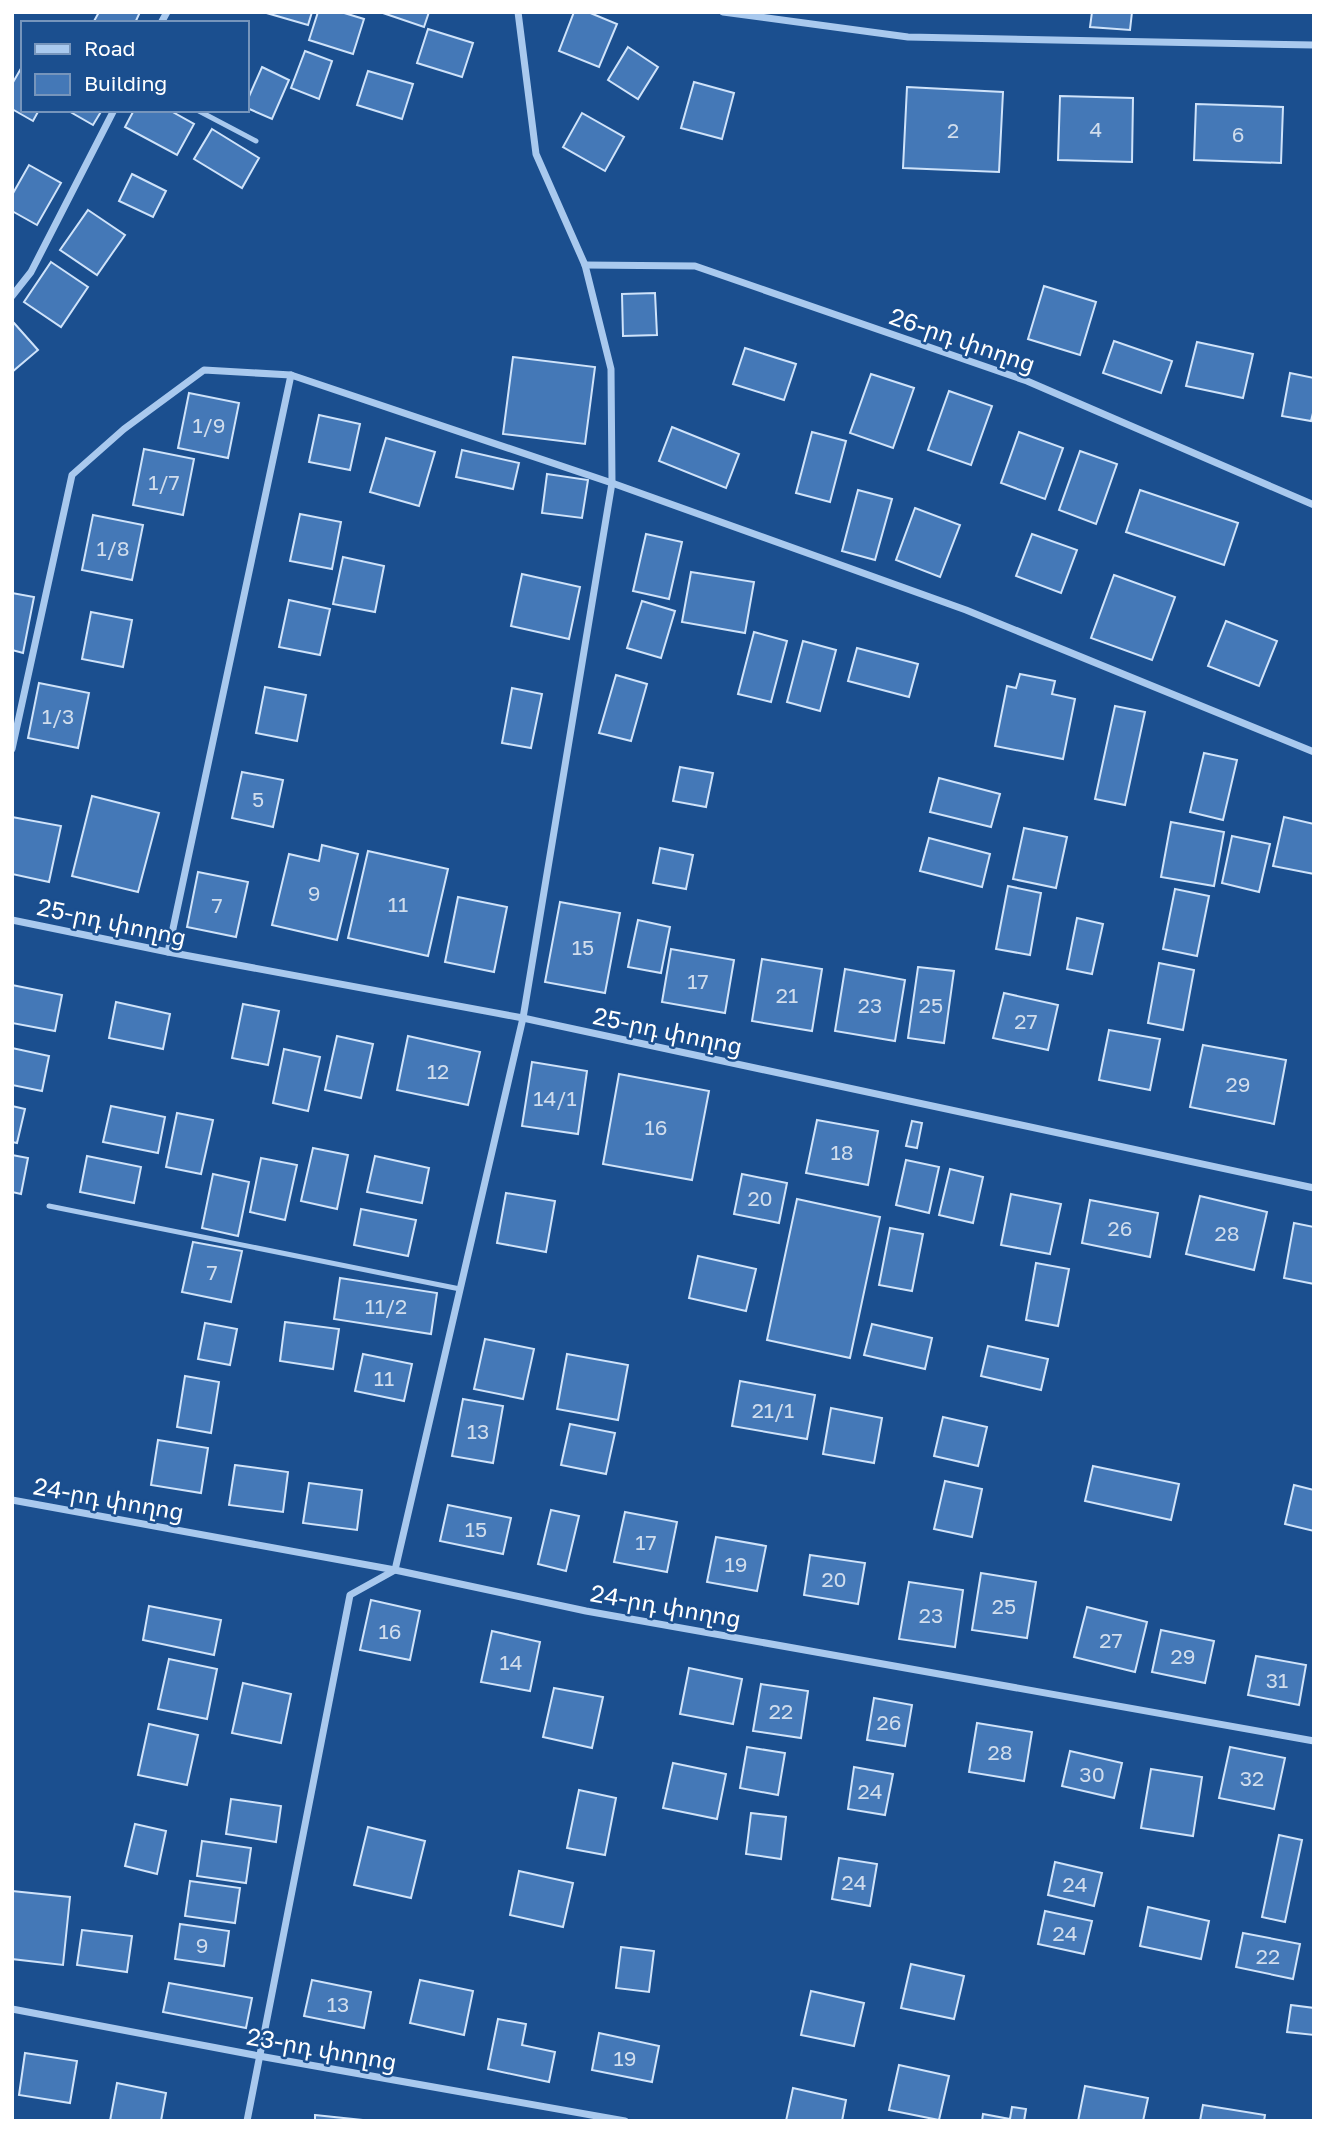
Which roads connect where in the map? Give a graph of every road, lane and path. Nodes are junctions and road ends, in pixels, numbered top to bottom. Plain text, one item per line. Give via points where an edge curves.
1 (518, 12) edge
2 (723, 12) edge
3 (1314, 45) edge
4 (113, 112) edge
5 (201, 112) edge
6 (256, 141) dead end
7 (585, 265) junction
8 (12, 296) edge
9 (290, 374) junction
10 (611, 482) junction
11 (1314, 505) edge
12 (12, 749) edge
13 (1314, 752) edge
14 (12, 920) edge
15 (168, 952) junction
16 (523, 1018) junction
17 (1314, 1188) edge
18 (49, 1206) dead end
19 (460, 1289) junction
20 (12, 1500) edge
21 (395, 1570) junction
22 (1314, 1741) edge
23 (12, 2009) edge
24 (259, 2056) junction
25 (247, 2121) edge
26 (625, 2121) edge

1 - 7 street via 536,154
2 - 3 street via 908,37
4 - 8 street via 31,272
5 - 6 lane
7 - 10 street via 611,369
7 - 11 street, 26-րդ փողոց via 695,266 1027,381
9 - 10 street
9 - 12 street via 204,370 124,429 72,475
9 - 15 street
10 - 13 street via 965,610
10 - 16 street
14 - 15 street, 25-րդ փողոց
15 - 16 street, 25-րդ փողոց
16 - 17 street, 25-րդ փողոց
16 - 19 street
18 - 19 lane
19 - 21 street
20 - 21 street, 24-րդ փողոց
21 - 22 street, 24-րդ փողոց via 586,1611
21 - 24 street via 350,1595
23 - 24 street, 23-րդ փողոց
24 - 25 street
24 - 26 street, 23-րդ փողոց

